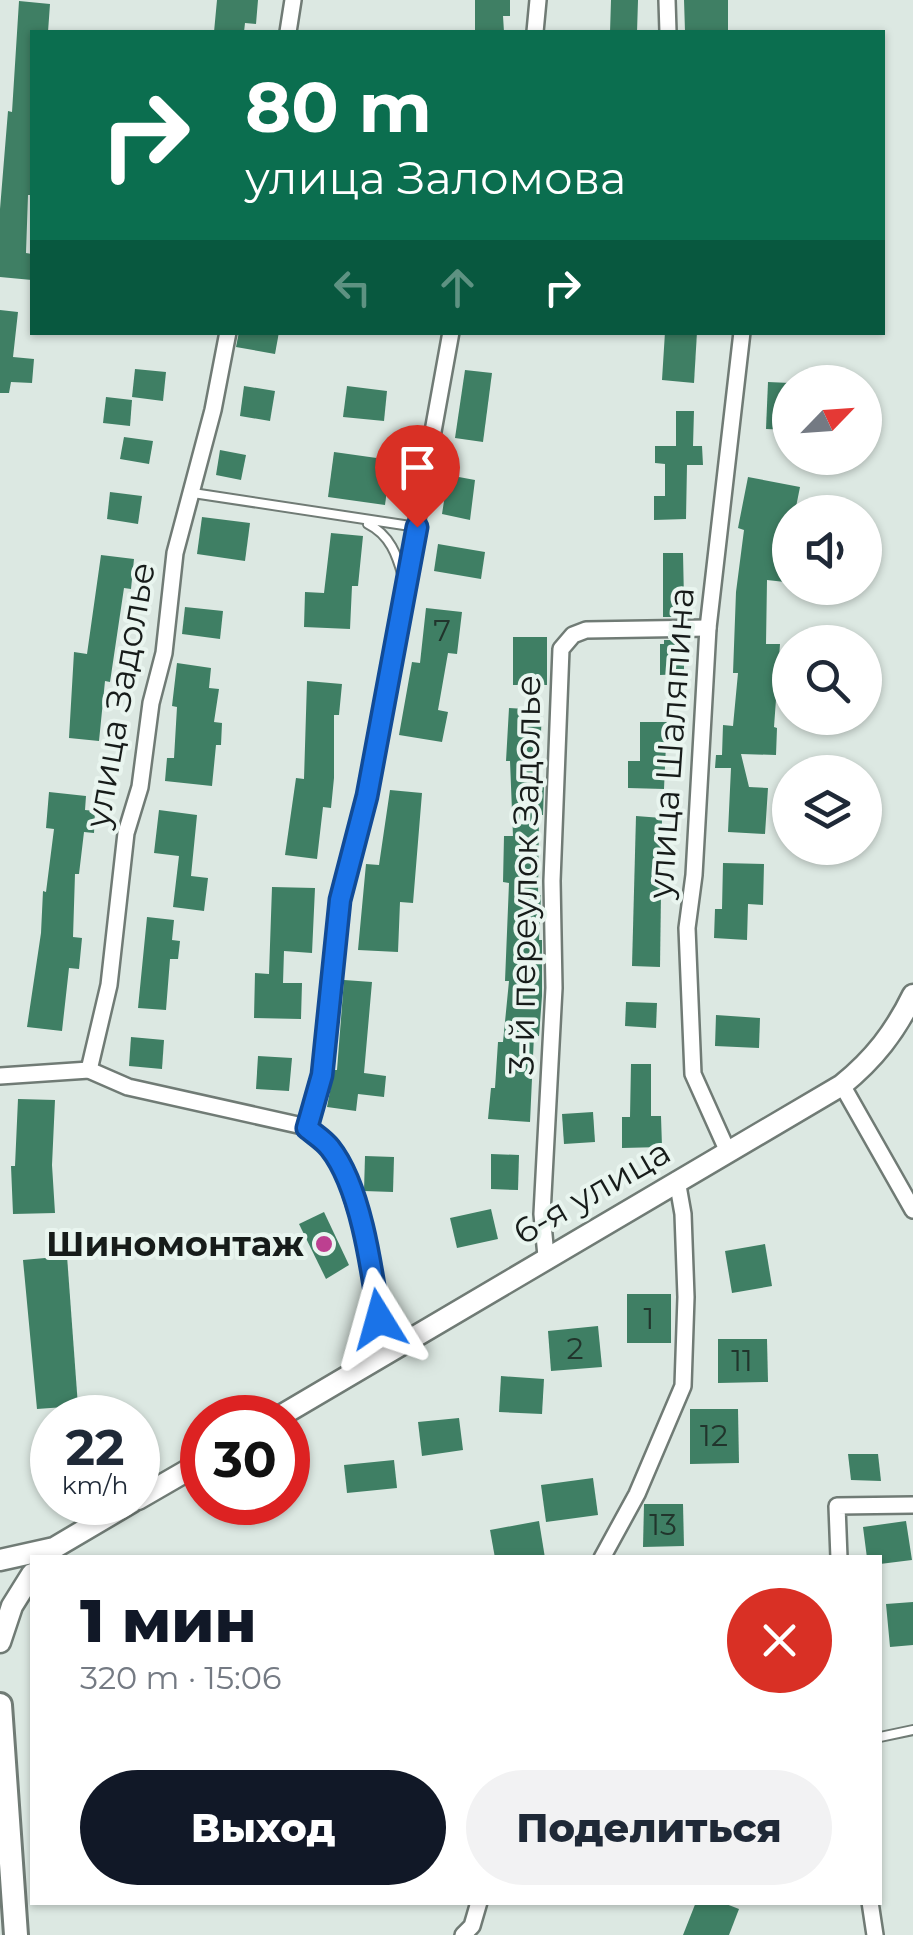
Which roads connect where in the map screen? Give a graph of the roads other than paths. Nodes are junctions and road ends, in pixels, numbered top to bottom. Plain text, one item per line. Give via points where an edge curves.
1 (293, 0) edge
2 (538, 0) edge
3 (667, 0) edge
4 (288, 30) edge
5 (535, 30) edge
6 (668, 30) edge
7 (227, 335) edge
8 (450, 335) edge
9 (742, 335) edge
10 (192, 493) junction
11 (360, 520) junction
12 (417, 527) junction
13 (406, 586) junction
14 (708, 628) junction
15 (913, 995) edge
16 (88, 1070) junction
17 (0, 1076) edge
18 (842, 1084) junction
19 (307, 1128) junction
20 (728, 1152) junction
21 (677, 1180) junction
22 (913, 1210) edge
23 (546, 1256) junction
24 (392, 1348) junction
25 (310, 1398) edge
26 (913, 1505) edge
27 (96, 1525) edge
28 (50, 1553) edge
29 (604, 1555) edge
30 (839, 1555) edge
31 (30, 1556) edge
32 (0, 1560) edge
33 (30, 1577) edge
34 (0, 1642) edge
35 (0, 1705) edge
36 (913, 1730) edge
37 (882, 1738) edge
38 (478, 1905) edge
39 (870, 1905) edge
40 (16, 1935) edge
41 (464, 1935) edge
42 (875, 1935) edge

1 - 4 street
2 - 5 street
3 - 6 street
7 - 10 street, улица Задолье
8 - 12 street
9 - 14 street, улица Шаляпина
10 - 11 lane
10 - 16 street, улица Задолье via 175,553 164,652 126,833 109,985
11 - 12 lane
11 - 13 lane via 389,542
12 - 13 street
13 - 19 street via 367,796 340,900 322,1075
14 - 20 street, улица Шаляпина via 687,928 692,1074
14 - 23 street, 3-й переулок Задолье via 586,630 561,648 542,1214
15 - 18 street, 6-я улица via 882,1048
16 - 17 street
16 - 19 street via 128,1087
18 - 20 street, 6-я улица
18 - 22 street
19 - 24 street via 330,1147 344,1172
20 - 21 street, 6-я улица
21 - 23 street, 6-я улица
21 - 29 street via 686,1296 683,1386
23 - 24 street, 6-я улица
24 - 25 street, 6-я улица
26 - 30 street via 837,1506
27 - 28 street
31 - 32 street
33 - 34 street
35 - 40 main road
36 - 37 lane
38 - 41 street
39 - 42 street

